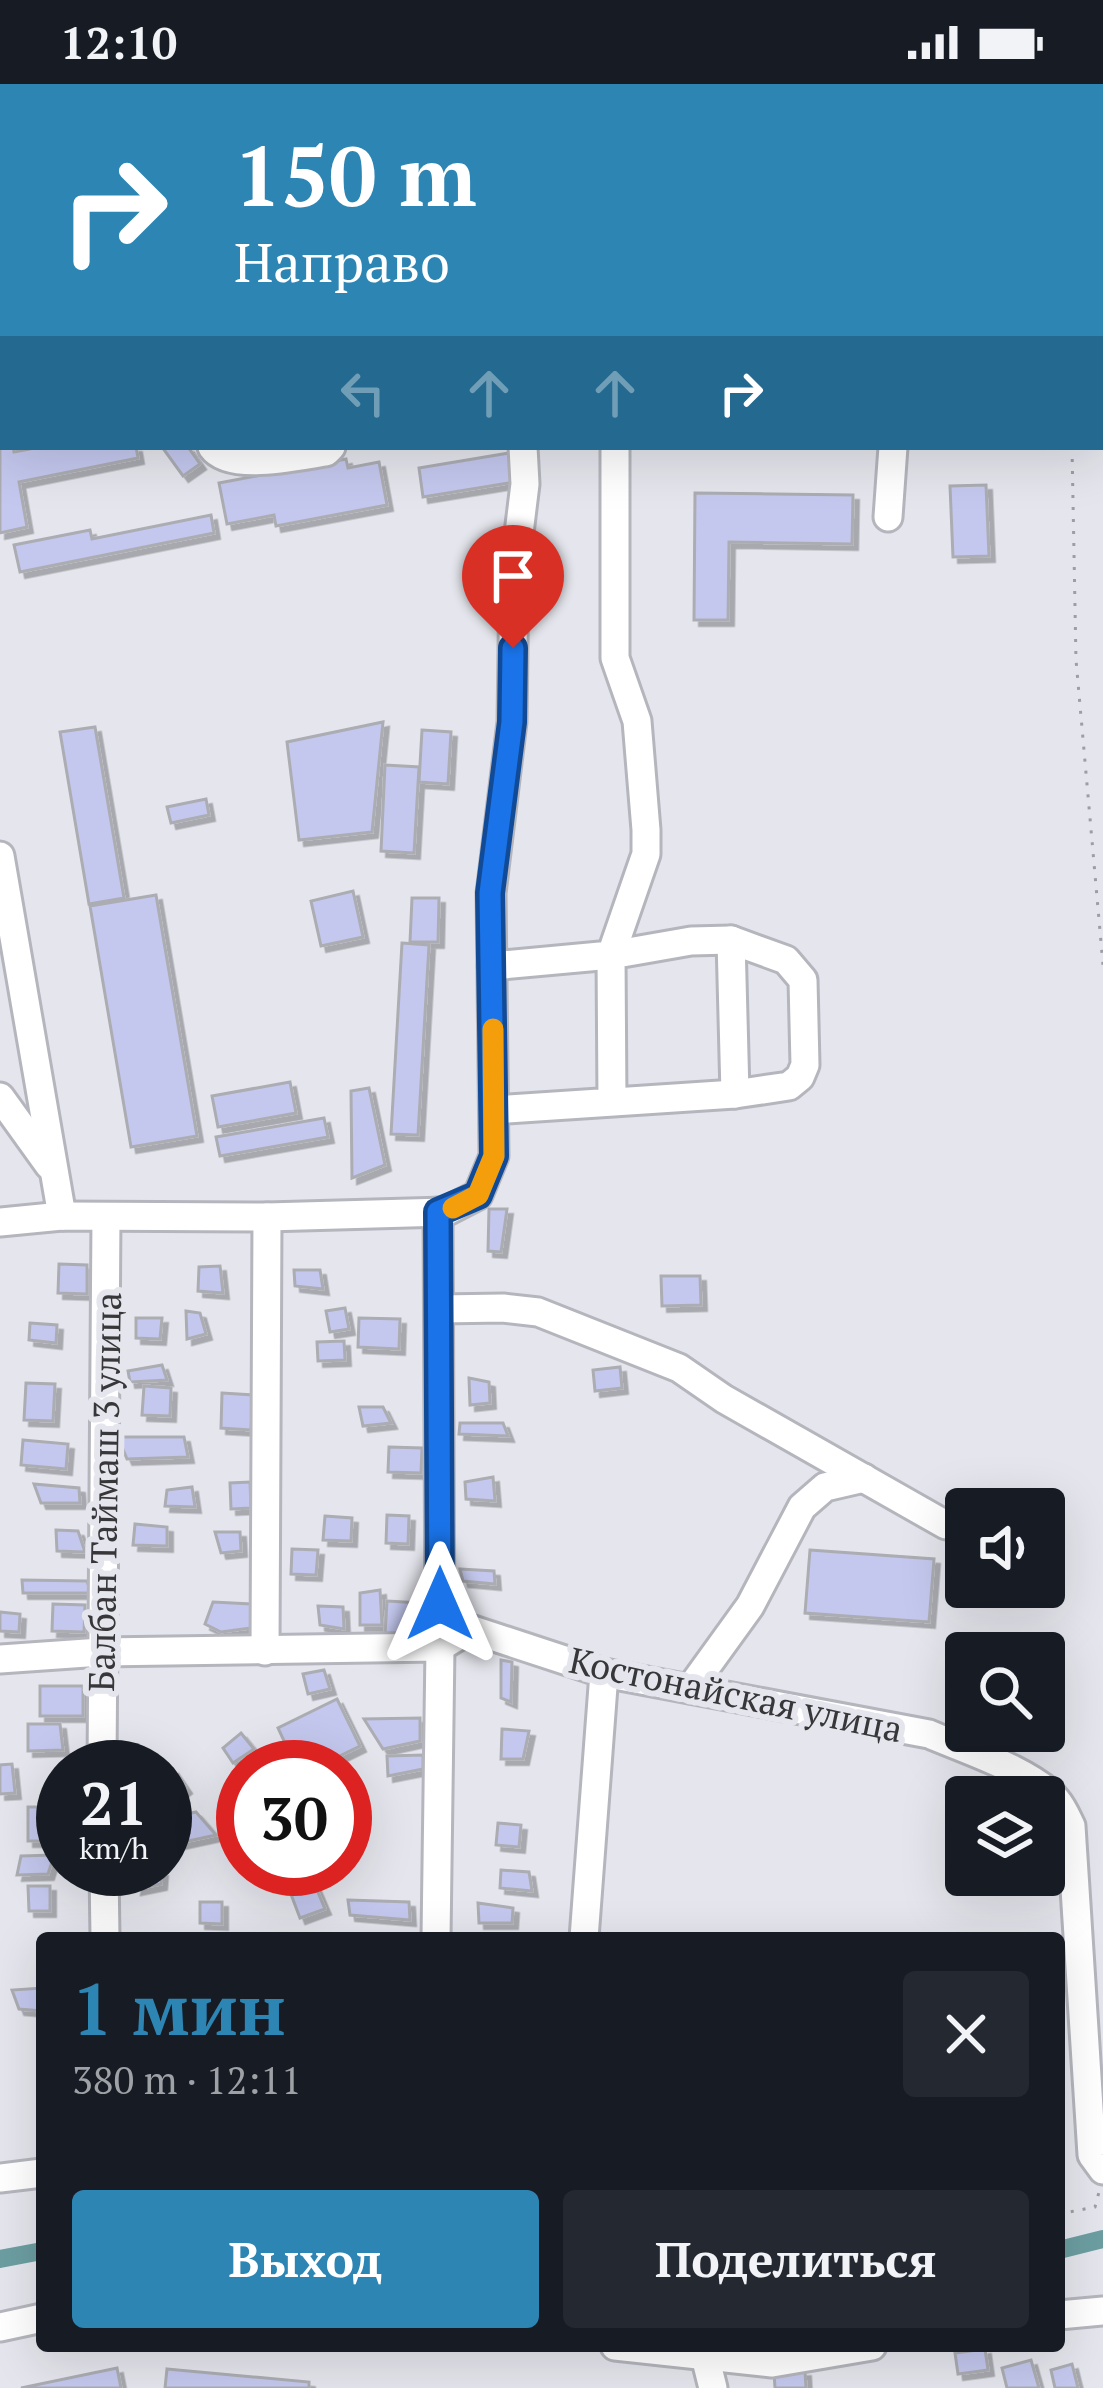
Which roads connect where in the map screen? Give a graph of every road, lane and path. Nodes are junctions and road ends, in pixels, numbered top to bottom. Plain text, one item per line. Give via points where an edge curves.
1 (214, 450) edge
2 (328, 450) edge
3 (523, 450) edge
4 (615, 450) edge
5 (893, 450) edge
6 (1072, 450) edge
7 (888, 517) dead end
8 (0, 856) edge
9 (731, 940) junction
10 (611, 955) junction
11 (1103, 965) edge
12 (492, 966) junction
13 (735, 1094) junction
14 (0, 1097) edge
15 (612, 1102) junction
16 (494, 1110) junction
17 (55, 1173) junction
18 (438, 1212) junction
19 (62, 1216) junction
20 (106, 1217) junction
21 (267, 1217) junction
22 (0, 1222) edge
23 (440, 1309) junction
24 (864, 1478) junction
25 (945, 1524) edge
26 (440, 1647) junction
27 (266, 1651) junction
28 (101, 1652) junction
29 (0, 1659) edge
30 (604, 1673) junction
31 (690, 1689) junction
32 (103, 1740) edge
33 (104, 1896) edge
34 (105, 1932) edge
35 (436, 1932) edge
36 (584, 1932) edge
37 (1102, 2170) edge
38 (36, 2175) edge
39 (0, 2178) edge
40 (1103, 2205) edge
41 (1095, 2207) junction
42 (1065, 2213) edge
43 (1103, 2311) edge
44 (1065, 2314) edge
45 (36, 2319) edge
46 (0, 2327) edge
47 (669, 2352) edge
48 (837, 2352) edge
49 (705, 2356) junction
50 (713, 2388) edge

1 - 2 street via 242,461
3 - 12 street via 512,722 490,893
4 - 10 street via 615,658 637,721 646,854
5 - 7 street
6 - 11 path via 1076,660
8 - 17 street
9 - 10 street
9 - 13 street
9 - 13 street via 787,960 803,980 800,1077
10 - 12 street
10 - 15 street
12 - 16 street
13 - 15 street
14 - 17 street
15 - 16 street
16 - 18 street via 494,1156 478,1195
17 - 19 street
18 - 21 street
18 - 23 street
19 - 20 street
19 - 22 street
20 - 21 street
20 - 28 street, Балбан Таймаш 3 улица
21 - 27 street
23 - 24 street via 538,1312 661,1360
23 - 26 street
24 - 25 street
24 - 31 street via 825,1486 802,1508 750,1606
26 - 27 street, Костонайская улица
26 - 30 street, Костонайская улица via 470,1629
26 - 35 street
27 - 28 street, Костонайская улица
28 - 29 street, Костонайская улица
28 - 32 street, Балбан Таймаш 3 улица
30 - 31 street, Костонайская улица
30 - 36 street
31 - 37 street, Костонайская улица via 929,1734 1059,1802 1071,1826 1092,2155
33 - 34 street
37 - 41 path
38 - 39 street
40 - 41 path
41 - 42 path
43 - 44 street
45 - 46 street
47 - 49 street
48 - 49 street via 772,2363
49 - 50 street

